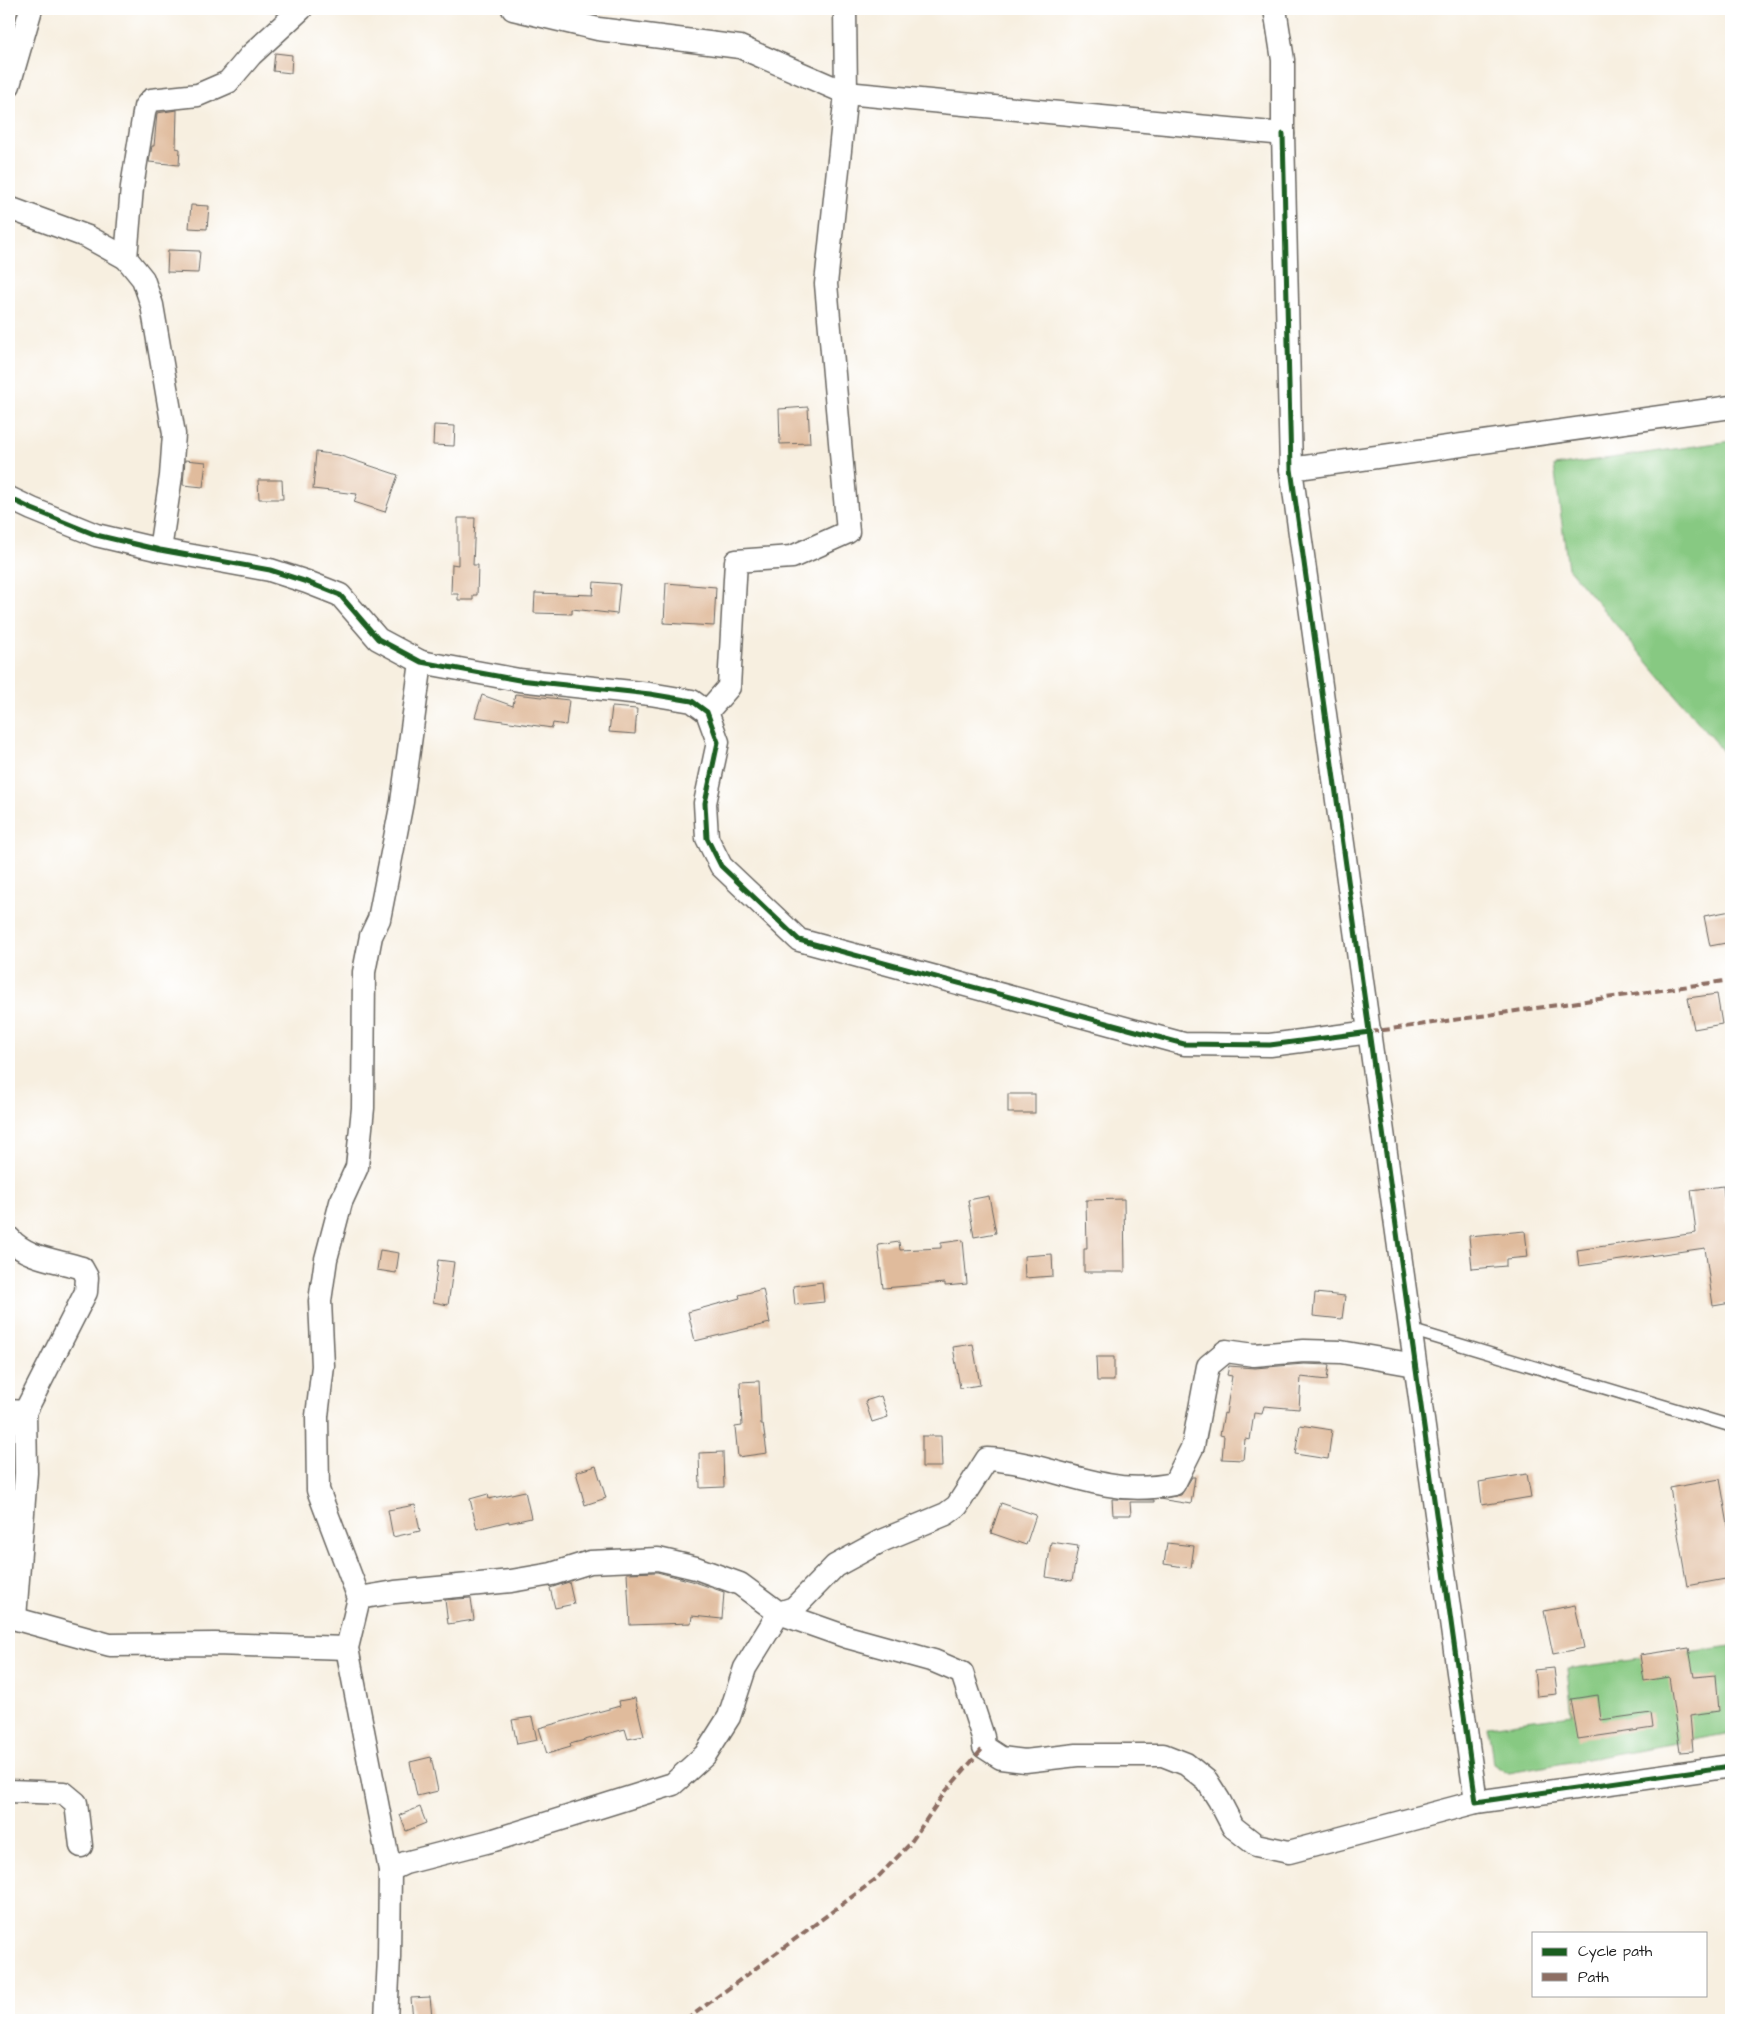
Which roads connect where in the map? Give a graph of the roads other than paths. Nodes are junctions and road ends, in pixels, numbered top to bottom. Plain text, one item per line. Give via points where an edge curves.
1 (31, 9) edge
2 (301, 9) edge
3 (513, 9) edge
4 (845, 9) edge
5 (1275, 9) edge
6 (9, 85) edge
7 (846, 93) junction
8 (1283, 134) junction
9 (9, 208) edge
10 (126, 258) junction
11 (1731, 407) edge
12 (1291, 468) junction
13 (9, 498) edge
14 (160, 550) junction
15 (421, 662) junction
16 (707, 712) junction
17 (1370, 1032) junction
18 (9, 1238) edge
19 (1411, 1330) junction
20 (1415, 1365) junction
21 (17, 1411) edge
22 (1731, 1426) edge
23 (359, 1598) junction
24 (780, 1613) junction
25 (12, 1617) edge
26 (347, 1648) junction
27 (1731, 1766) edge
28 (9, 1791) edge
29 (1476, 1802) junction
30 (81, 1846) dead end
31 (390, 1870) junction
32 (386, 2020) edge

1 - 6 street
2 - 10 street via 251,55 228,82 198,95 152,100 145,107 132,187
3 - 7 street via 598,29 740,47
4 - 7 street
5 - 8 street via 1283,60
7 - 8 street
7 - 16 street via 826,284 848,532 792,557 736,561 729,687
8 - 12 street
9 - 10 street via 88,237
10 - 14 street via 144,278 152,305 174,434 172,476
11 - 12 street
12 - 17 street
13 - 14 street via 96,535
14 - 15 street via 270,570 340,595 378,639
15 - 16 street via 520,680 692,701
15 - 23 street via 402,802 379,919 371,936 364,972 363,1108 356,1168 341,1202 326,1259 320,1301 322,1366 317,1416 318,1490
16 - 17 street via 718,742 705,803 707,838 721,866 799,940 1184,1044 1270,1045
17 - 19 street
18 - 21 street via 17,1248 82,1268 87,1276 86,1292
19 - 20 street
19 - 22 lane
20 - 24 street via 1341,1352 1254,1355 1226,1352 1208,1366 1192,1446 1174,1484 1160,1487 1110,1486 1005,1460 987,1460 957,1506 835,1566 794,1608
20 - 29 street
21 - 25 street via 26,1473
23 - 24 street via 511,1581 552,1574 590,1562 658,1559 740,1584
23 - 26 street
24 - 29 street via 847,1637 934,1661 962,1673 984,1747 1001,1758 1025,1761 1077,1755 1163,1755 1186,1764 1207,1781 1233,1827 1256,1845 1288,1852
24 - 31 street via 745,1668 729,1717 710,1748 674,1784
25 - 26 street via 110,1645
26 - 31 street
27 - 29 street
28 - 30 street via 64,1793 76,1803
31 - 32 street

